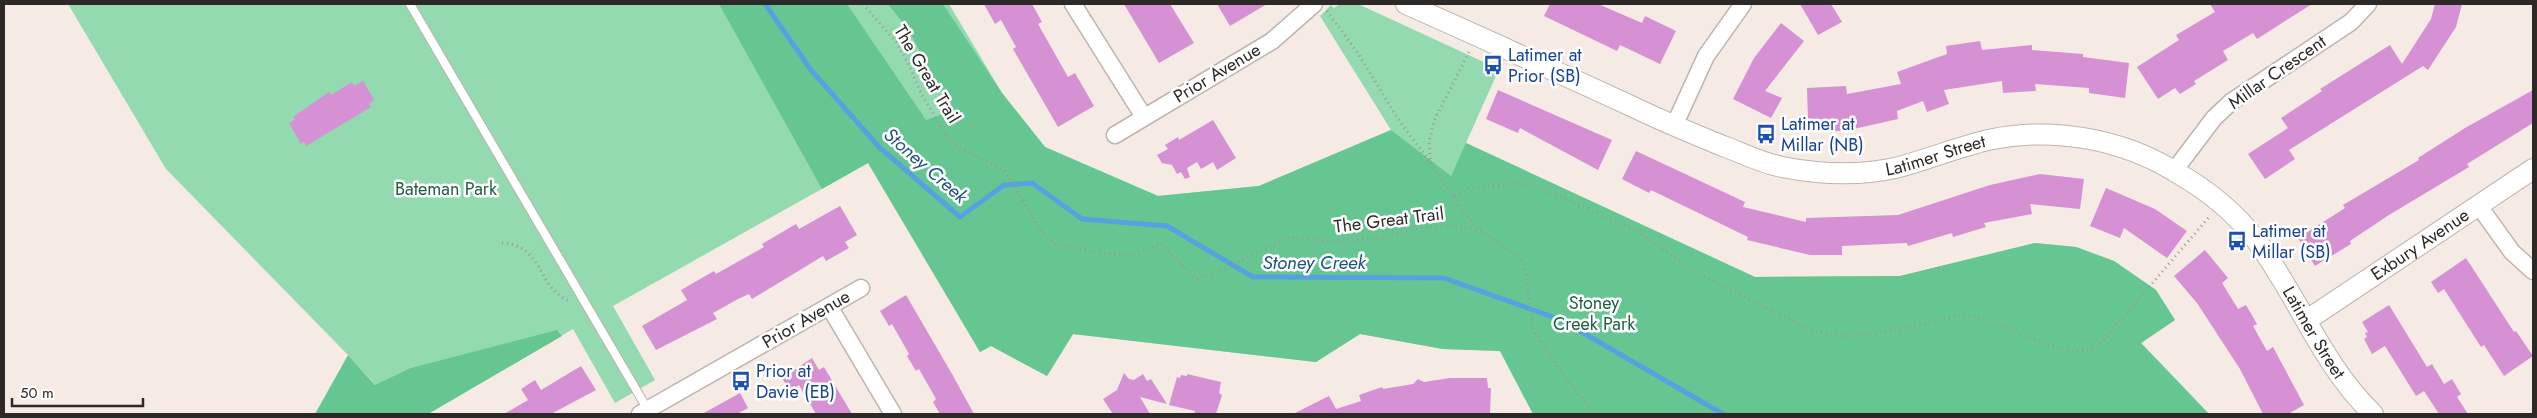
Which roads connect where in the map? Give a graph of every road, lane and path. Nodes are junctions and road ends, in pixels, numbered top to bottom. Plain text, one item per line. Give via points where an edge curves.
1 (410, 4) edge
2 (863, 4) edge
3 (1074, 4) edge
4 (1406, 4) edge
5 (1743, 4) edge
6 (2368, 4) edge
7 (1319, 6) edge
8 (1477, 36) junction
9 (1144, 117) junction
10 (1674, 126) junction
11 (1115, 135) dead end
12 (1432, 164) junction
13 (2533, 169) edge
14 (2174, 171) junction
15 (1454, 196) junction
16 (2219, 202) junction
17 (2479, 206) junction
18 (1481, 231) junction
19 (502, 243) dead end
20 (2533, 271) edge
21 (861, 288) dead end
22 (585, 303) junction
23 (829, 306) junction
24 (2307, 320) junction
25 (646, 413) edge
26 (893, 414) edge
27 (1596, 414) edge
28 (2373, 414) edge

1 - 22 lane
2 - 18 path, The Great Trail via 896,42 945,134 960,148 1005,171 1043,234 1056,244 1132,256 1160,243 1198,279 1289,237 1329,241 1374,239 1448,225
3 - 9 street
4 - 8 street, Latimer Street
5 - 10 street via 1706,56
6 - 14 street, Millar Crescent via 2351,22 2231,102 2214,118
7 - 9 street, Prior Avenue via 1272,41
7 - 12 path via 1333,17 1400,122
8 - 10 street, Latimer Street
8 - 12 path via 1434,121 1429,142
9 - 11 street, Prior Avenue
10 - 14 street, Latimer Street via 1780,167 1824,172 1858,173 1894,168 1995,138 2030,134 2096,140 2125,148
12 - 15 path
13 - 17 street, Exbury Avenue
14 - 16 street, Latimer Street
15 - 16 path via 1470,188 1521,183 1549,192 1637,231 1698,274 1810,330 1840,336 1874,335 1958,316 1984,318 2046,345 2076,352 2093,349 2103,340
15 - 18 path
16 - 24 street, Latimer Street via 2256,238
17 - 20 street via 2512,252
17 - 24 street, Exbury Avenue
18 - 27 path, The Great Trail via 1520,258 1526,273 1533,329 1564,376
19 - 22 path via 516,244 531,255 546,280 563,299 580,306
21 - 23 street, Prior Avenue
22 - 25 lane
23 - 25 street, Prior Avenue
23 - 26 street
24 - 28 street, Latimer Street via 2340,376

